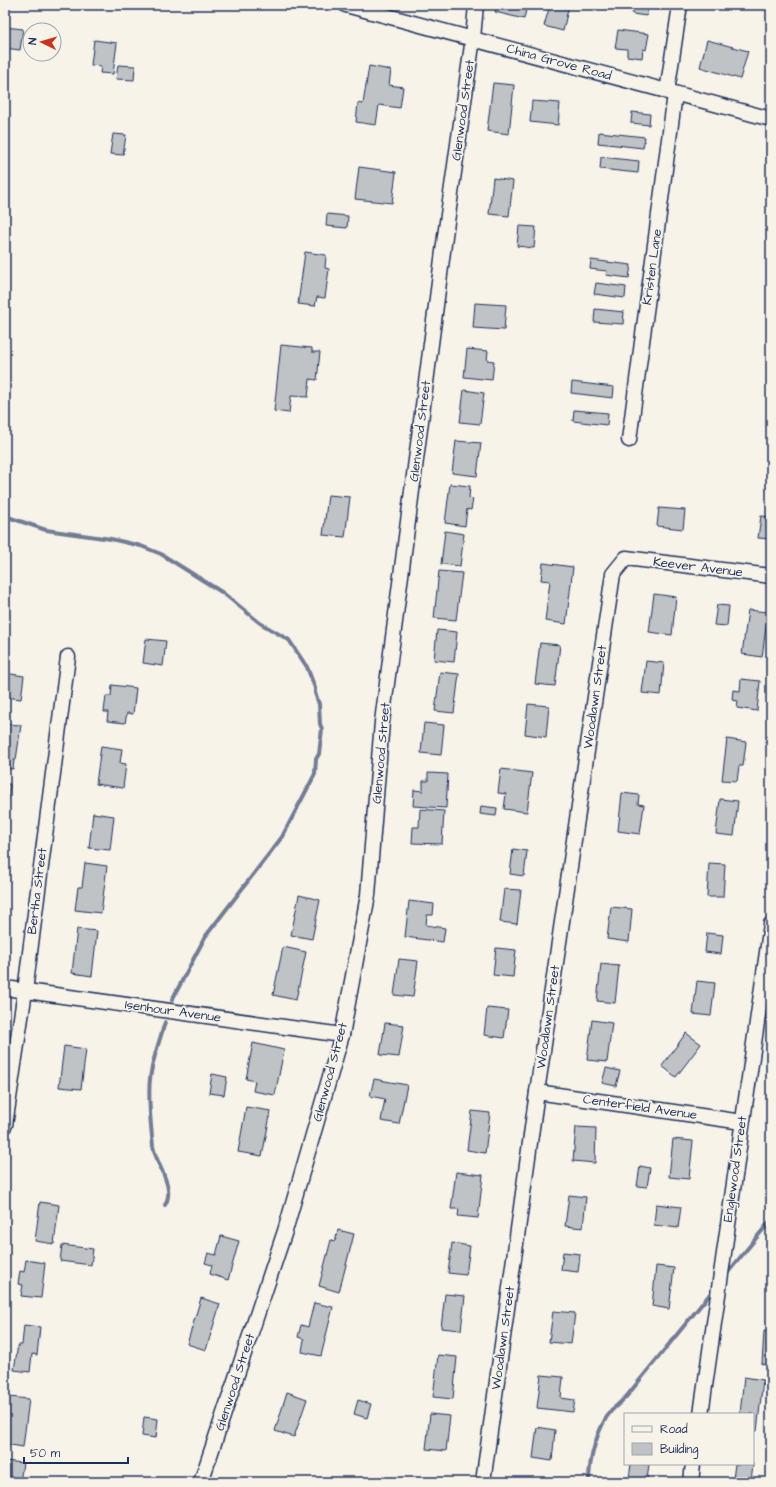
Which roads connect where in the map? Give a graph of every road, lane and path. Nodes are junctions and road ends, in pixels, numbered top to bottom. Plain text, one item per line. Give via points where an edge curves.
1 (348, 5) edge
2 (476, 5) edge
3 (680, 5) edge
4 (473, 38) junction
5 (671, 93) junction
6 (771, 119) edge
7 (629, 440) dead end
8 (626, 558) joint
9 (771, 576) edge
10 (68, 657) dead end
11 (771, 924) edge
12 (5, 988) edge
13 (24, 991) junction
14 (342, 1035) junction
15 (537, 1092) junction
16 (742, 1122) junction
17 (5, 1125) edge
18 (700, 1413) edge
19 (693, 1465) edge
20 (202, 1482) edge
21 (483, 1482) edge
22 (691, 1482) edge

1 - 4 street, China Grove Road
2 - 4 street, Glenwood Street
3 - 5 street, Kristen Lane
4 - 5 street, China Grove Road
4 - 14 street, Glenwood Street via 382,722 368,895
5 - 6 street, China Grove Road
5 - 7 street, Kristen Lane
8 - 9 street, Keever Avenue
8 - 15 street, Woodlawn Street via 613,574
10 - 13 street, Bertha Street
11 - 16 street, Englewood Street
12 - 13 street, Isenhour Avenue
13 - 14 street, Isenhour Avenue
13 - 17 street, Bertha Street
14 - 20 street, Glenwood Street via 285,1231
15 - 16 street, Centerfield Avenue
15 - 21 street, Woodlawn Street
16 - 18 street, Englewood Street
19 - 22 street

